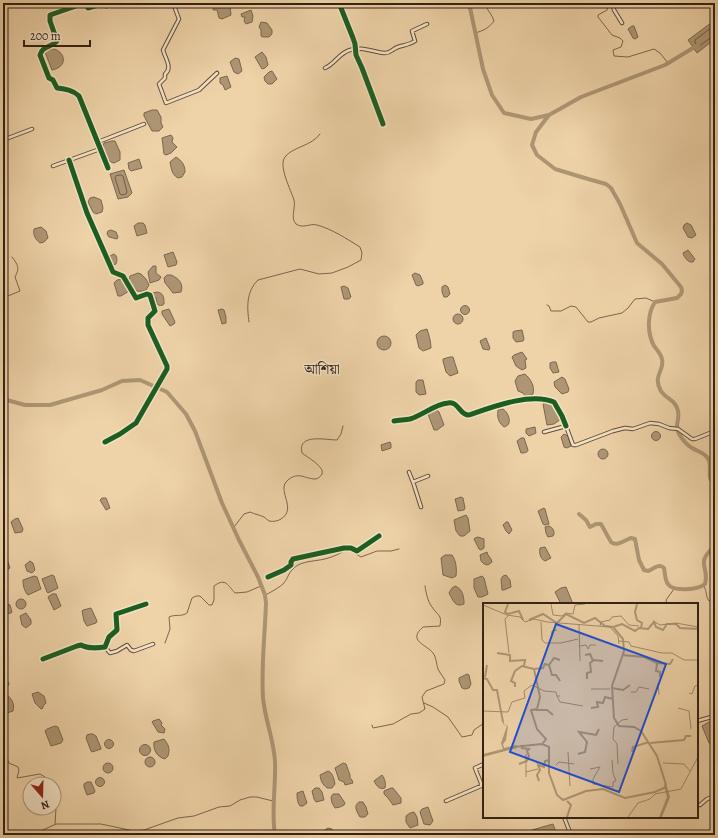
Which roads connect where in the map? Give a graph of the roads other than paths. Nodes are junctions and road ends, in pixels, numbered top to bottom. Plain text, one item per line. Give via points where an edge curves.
1 (116, 3) edge
2 (173, 3) edge
3 (339, 3) edge
4 (612, 3) edge
5 (622, 23) dead end
6 (427, 24) dead end
7 (356, 49) junction
8 (325, 68) dead end
9 (217, 73) dead end
10 (144, 124) dead end
11 (383, 124) dead end
12 (32, 129) dead end
13 (3, 140) edge
14 (97, 142) junction
15 (100, 149) junction
16 (69, 160) junction
17 (53, 166) dead end
18 (108, 168) dead end
19 (394, 421) dead end
20 (566, 426) junction
21 (715, 431) edge
22 (544, 432) dead end
23 (105, 442) dead end
24 (409, 472) dead end
25 (428, 476) dead end
26 (413, 482) junction
27 (421, 507) dead end
28 (379, 536) dead end
29 (268, 577) dead end
30 (146, 604) dead end
31 (154, 644) dead end
32 (105, 647) junction
33 (43, 659) dead end
34 (3, 711) edge
35 (5, 715) dead end
36 (715, 716) edge
37 (698, 721) edge
38 (483, 764) edge
39 (715, 796) edge
40 (446, 801) dead end
41 (700, 805) dead end
42 (564, 818) edge
43 (571, 835) edge

1 - 14 street via 88,8 84,3 50,15 57,41 40,52 49,78 57,88 70,90 79,96
2 - 9 street via 179,19 163,50 169,68 159,84 166,103 199,90
3 - 7 street
4 - 5 street
6 - 7 street via 412,31 414,43 396,48 390,53
7 - 8 street via 345,52 331,66
7 - 11 street via 356,55
10 - 14 street
12 - 13 street
14 - 15 street
15 - 16 street
15 - 18 street
16 - 17 street
16 - 23 street via 87,213 113,272 123,276 136,298 150,295 155,311 148,318 148,324 167,366 136,423
19 - 20 street via 409,419 449,402 456,404 466,415 514,401 535,398 554,402
20 - 21 street via 571,441 576,445 613,431 632,429 650,423 678,429 695,440
20 - 22 street
24 - 26 street
25 - 26 street
26 - 27 street
28 - 29 street via 357,552 351,548 344,548 293,559 291,565
30 - 32 street via 116,614 118,630 109,637
31 - 32 street via 134,651 127,645 110,653
32 - 33 street via 96,649 81,645
34 - 35 street
36 - 37 street
38 - 40 street via 475,768 481,786
39 - 41 street
42 - 43 street

